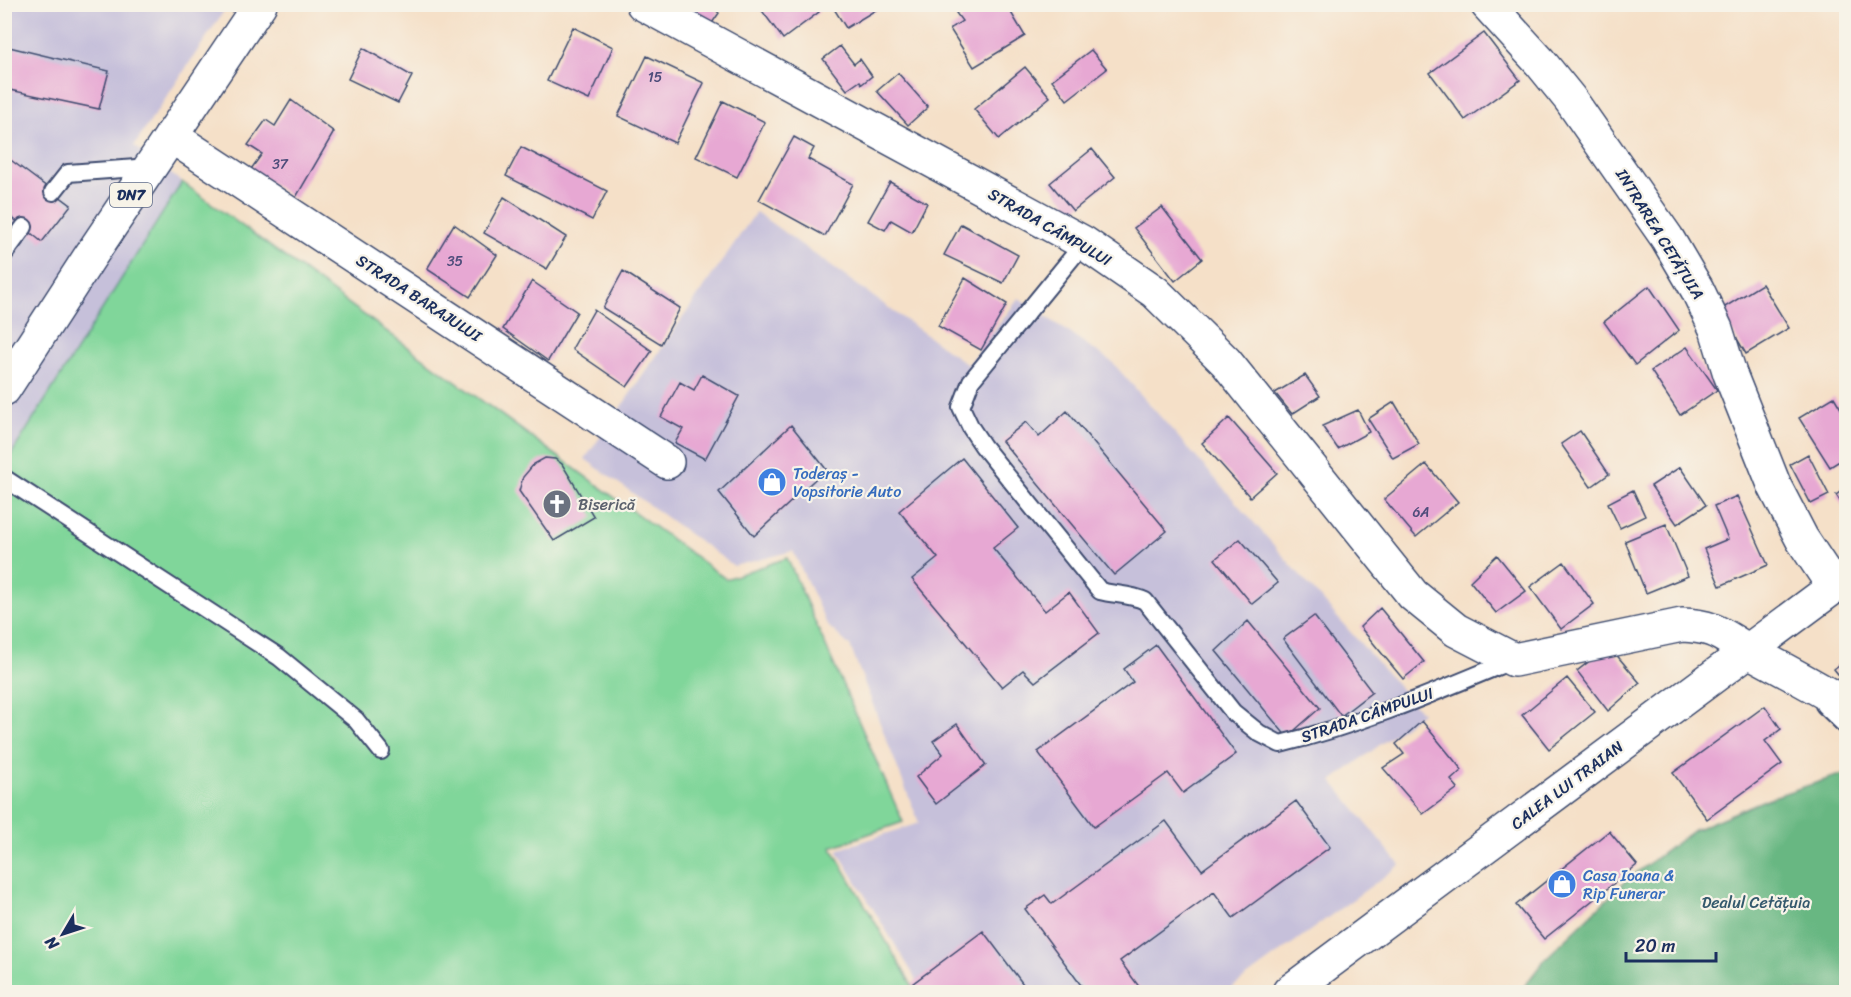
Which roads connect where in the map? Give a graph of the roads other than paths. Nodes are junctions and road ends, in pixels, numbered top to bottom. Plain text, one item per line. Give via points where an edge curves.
1 (260, 4) edge
2 (643, 4) edge
3 (1487, 4) edge
4 (171, 136) junction
5 (150, 167) junction
6 (53, 192) dead end
7 (24, 227) dead end
8 (1084, 243) junction
9 (4, 254) edge
10 (4, 388) edge
11 (667, 462) dead end
12 (4, 478) edge
13 (1840, 583) edge
14 (1748, 651) junction
15 (1514, 660) junction
16 (1786, 669) junction
17 (1846, 705) edge
18 (1846, 726) edge
19 (381, 751) dead end
20 (1289, 993) edge

1 - 4 main road, DN7
2 - 8 main road, STRADA CÂMPULUI
3 - 13 main road, INTRAREA CETĂȚUIA via 1570,99 1673,248 1716,329 1775,487 1802,539
4 - 5 main road, DN7
4 - 11 main road, STRADA BARAJULUI
5 - 6 lane via 68,173
5 - 10 main road, DN7
7 - 9 lane
8 - 15 main road, STRADA CÂMPULUI via 1155,292 1226,362 1413,595 1456,630
8 - 15 lane, STRADA CÂMPULUI via 971,381 962,407 983,446 1100,591 1145,600 1233,712 1280,744 1406,704
12 - 19 lane via 279,657 356,720
13 - 14 main road, CALEA LUI TRAIAN
14 - 15 main road, STRADA CÂMPULUI via 1718,631 1701,625 1682,625
14 - 16 main road
14 - 20 main road, CALEA LUI TRAIAN
16 - 17 main road
16 - 18 lane

